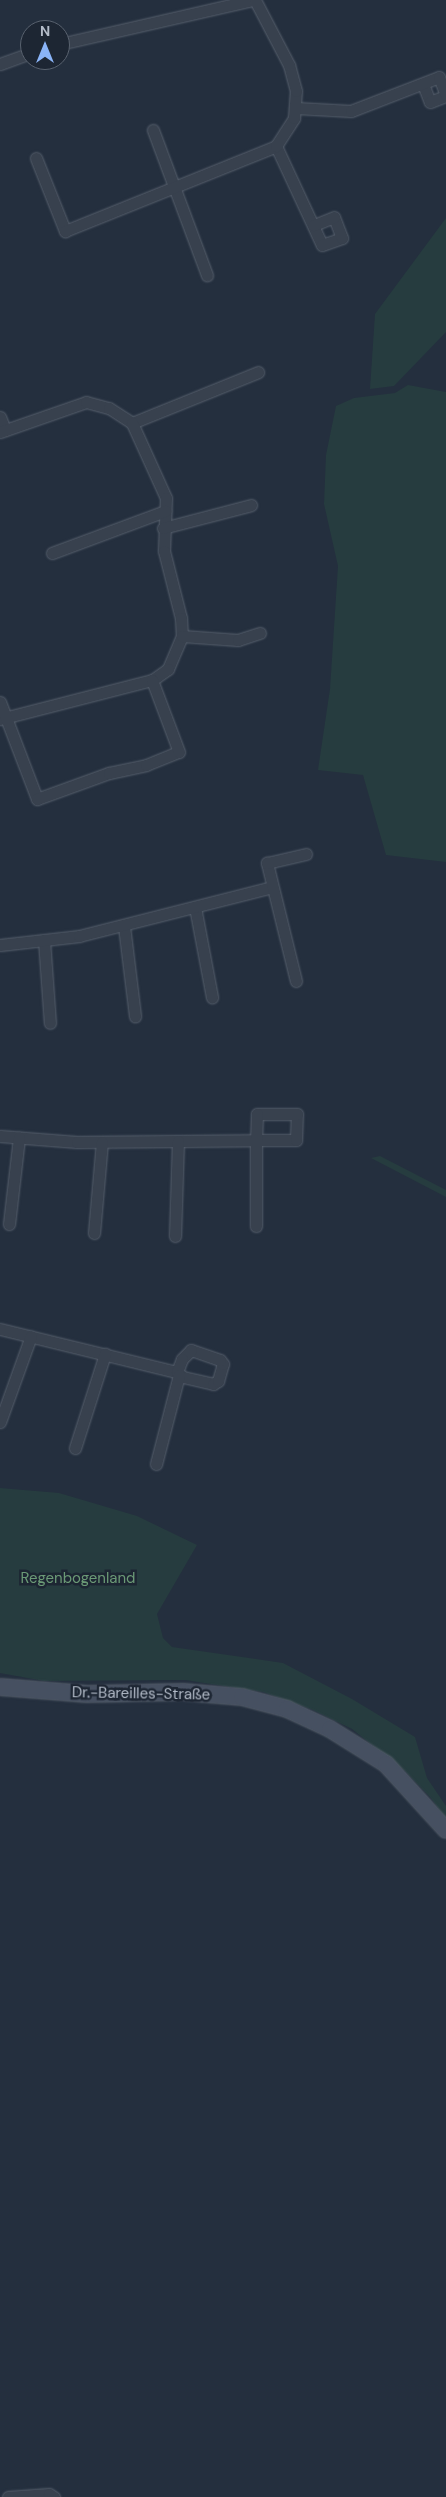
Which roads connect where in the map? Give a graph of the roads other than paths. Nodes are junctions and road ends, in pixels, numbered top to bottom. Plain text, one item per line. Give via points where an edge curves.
1 (254, 0) edge
2 (70, 42) edge
3 (20, 56) edge
4 (0, 64) edge
5 (423, 84) junction
6 (446, 96) edge
7 (296, 108) junction
8 (153, 130) dead end
9 (276, 146) junction
10 (36, 158) dead end
11 (175, 188) junction
12 (314, 225) dead end
13 (207, 275) dead end
14 (258, 372) dead end
15 (0, 417) edge
16 (132, 423) junction
17 (2, 431) edge
18 (251, 504) dead end
19 (165, 511) junction
20 (163, 528) junction
21 (52, 552) dead end
22 (260, 632) dead end
23 (182, 636) junction
24 (152, 680) junction
25 (0, 702) edge
26 (3, 718) edge
27 (306, 854) dead end
28 (272, 887) junction
29 (196, 907) junction
30 (124, 926) junction
31 (44, 940) junction
32 (0, 945) edge
33 (296, 981) dead end
34 (212, 997) dead end
35 (135, 1016) dead end
36 (50, 1023) dead end
37 (0, 1136) edge
38 (19, 1138) junction
39 (256, 1140) junction
40 (178, 1141) junction
41 (102, 1142) junction
42 (9, 1224) dead end
43 (256, 1226) dead end
44 (94, 1233) dead end
45 (175, 1236) dead end
46 (0, 1329) edge
47 (31, 1336) junction
48 (106, 1354) junction
49 (0, 1422) edge
50 (75, 1448) dead end
51 (156, 1464) dead end
52 (0, 1687) edge
53 (446, 1830) edge
54 (8, 2497) edge
55 (54, 2497) edge

1 - 2 street
1 - 7 street via 290,65
3 - 4 street
5 - 6 street via 439,78
5 - 6 street via 430,102
5 - 7 street via 351,111
7 - 9 street via 290,127
8 - 11 street
9 - 11 street
9 - 12 street
10 - 11 street via 65,231
11 - 13 street
14 - 16 street
15 - 17 street
16 - 17 street via 109,408 86,402
16 - 19 street via 166,498
18 - 20 street
19 - 20 street
19 - 21 street
20 - 23 street via 164,550 181,618
22 - 23 street via 238,640
23 - 24 street via 168,669
24 - 26 street
24 - 26 street via 179,752 38,799
25 - 26 street
27 - 28 street via 267,864
28 - 29 street
28 - 33 street
29 - 30 street
29 - 34 street
30 - 31 street
30 - 35 street
31 - 32 street
31 - 36 street
37 - 38 street
38 - 41 street
38 - 42 street
39 - 39 street via 296,1140 296,1114 257,1114 260,1124
39 - 40 street
39 - 43 street
40 - 41 street
40 - 45 street
41 - 44 street
46 - 47 street
47 - 48 street
47 - 49 street
48 - 50 street
48 - 51 street via 182,1369
52 - 53 main road, Dr.-Bareilles-Straße via 87,1694 184,1692 242,1697 287,1710 330,1729 386,1764
54 - 55 street

